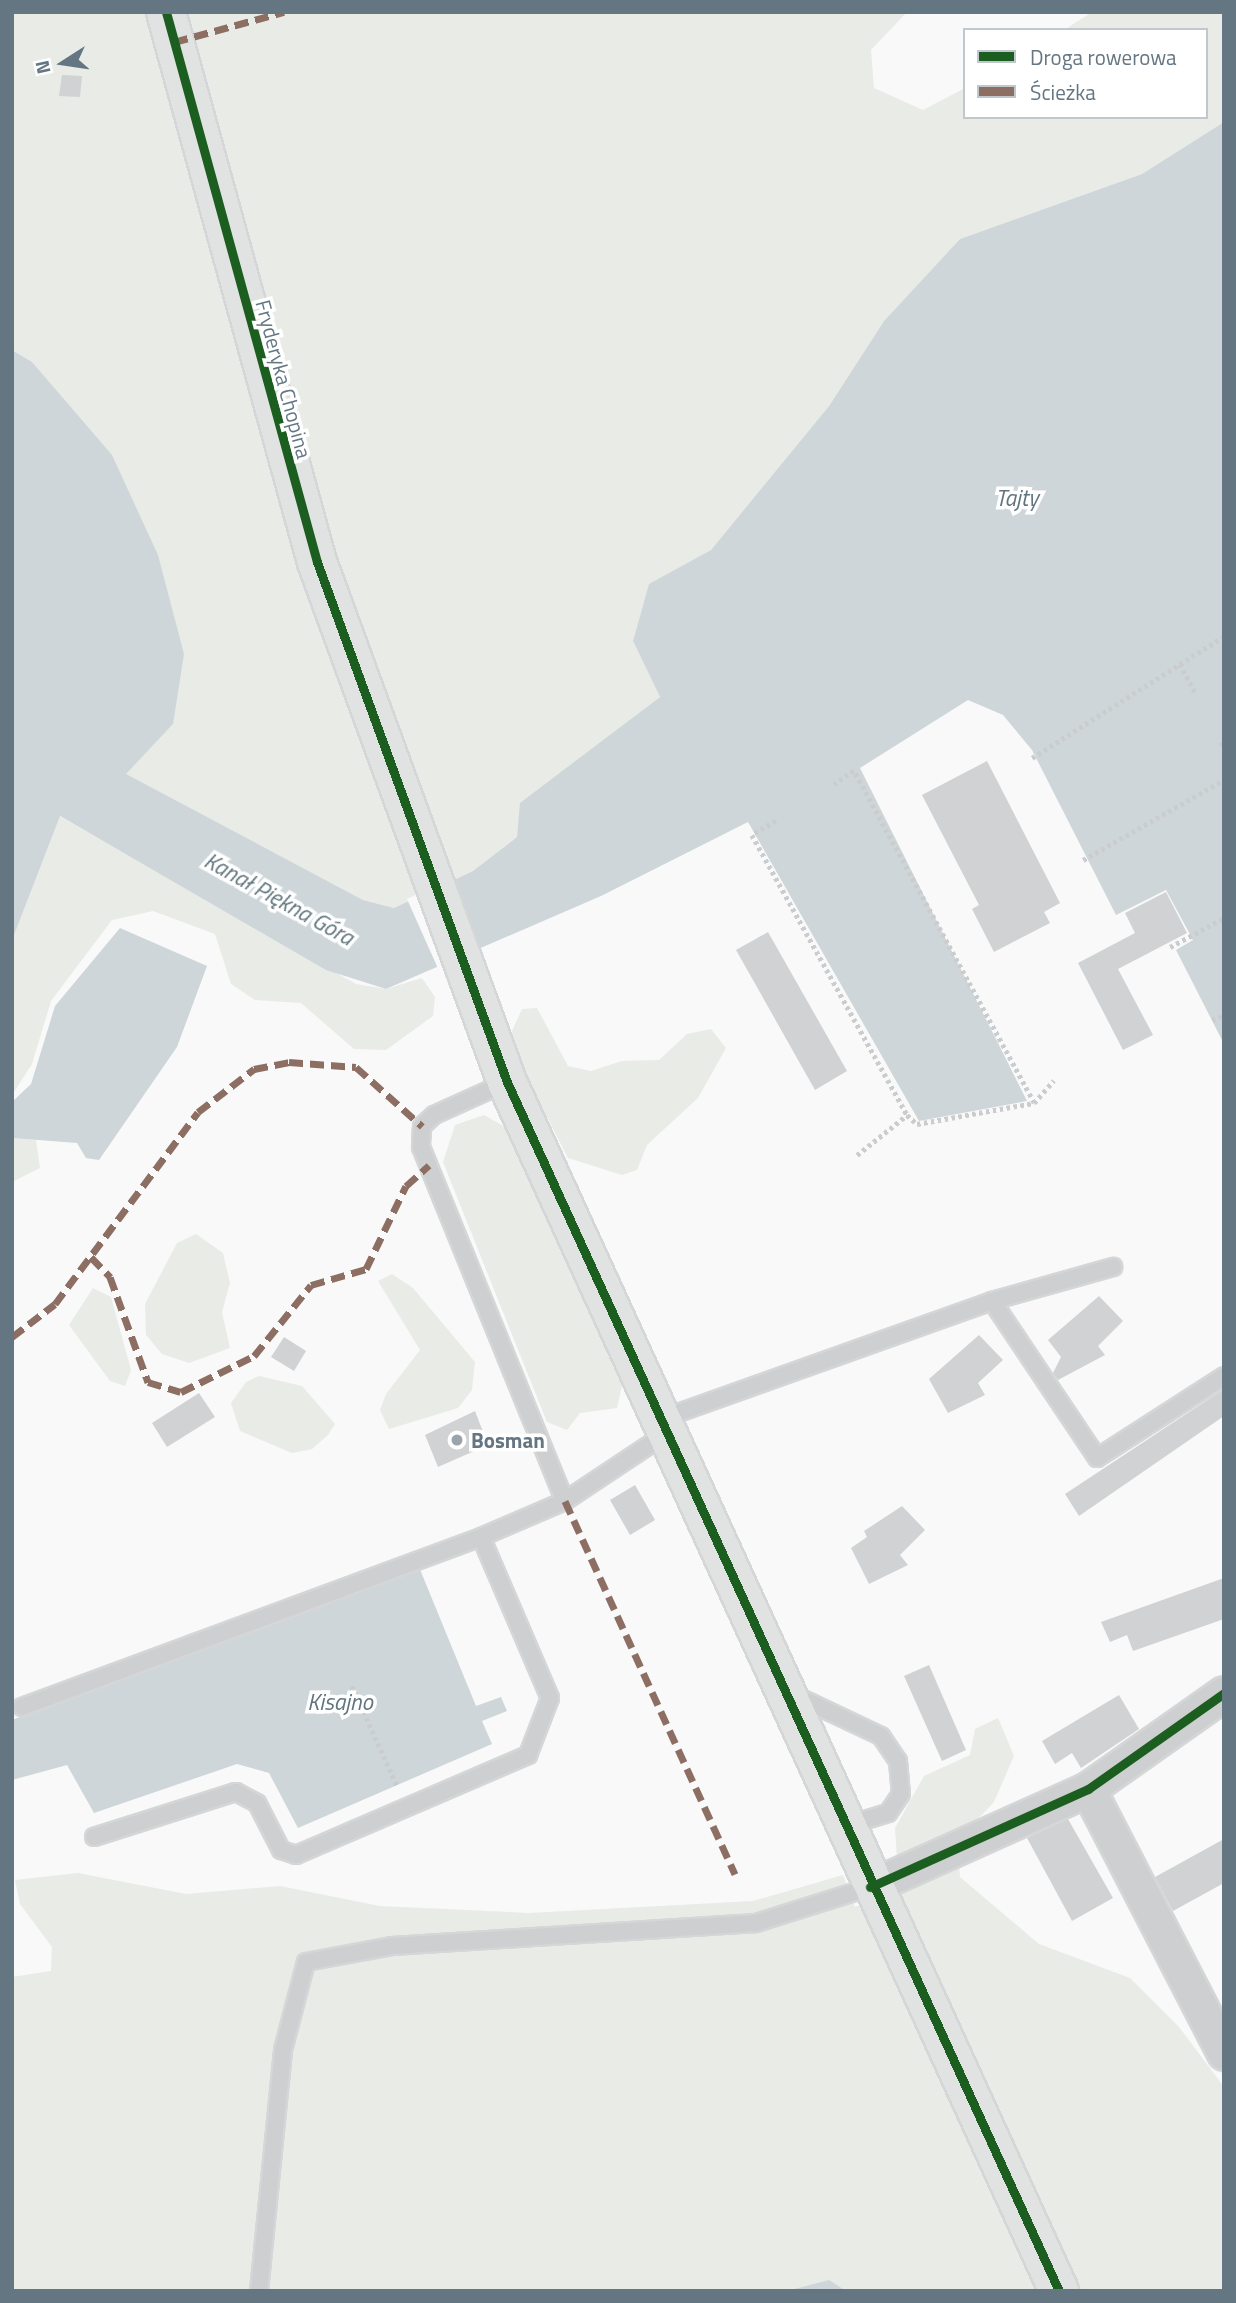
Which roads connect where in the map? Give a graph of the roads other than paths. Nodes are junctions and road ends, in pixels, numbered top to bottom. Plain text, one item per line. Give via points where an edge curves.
1 (166, 12) edge
2 (507, 1082) junction
3 (1113, 1267) dead end
4 (992, 1301) junction
5 (1224, 1376) edge
6 (661, 1427) junction
7 (565, 1501) junction
8 (481, 1537) junction
9 (781, 1689) junction
10 (1224, 1693) edge
11 (22, 1707) dead end
12 (1088, 1789) junction
13 (843, 1826) junction
14 (94, 1838) dead end
15 (870, 1887) junction
16 (1224, 2053) edge
17 (259, 2291) edge
18 (1059, 2291) edge

1 - 2 main road, Fryderyka Chopina via 317,562 420,856
2 - 6 main road, Fryderyka Chopina
2 - 7 lane via 434,1115 422,1126 421,1147
3 - 4 lane
4 - 5 lane via 1097,1458
4 - 6 lane
6 - 7 lane
6 - 9 main road, Fryderyka Chopina
7 - 8 lane
8 - 11 lane
8 - 14 lane via 550,1698 528,1755 296,1855 281,1850 257,1803 236,1792
9 - 13 main road, Fryderyka Chopina
9 - 13 lane via 881,1736 898,1761 901,1794 888,1813
10 - 12 street
12 - 15 street
12 - 16 street
13 - 15 main road, Fryderyka Chopina
15 - 17 lane via 756,1923 392,1946 306,1962 284,2050
15 - 18 main road, Fryderyka Chopina

